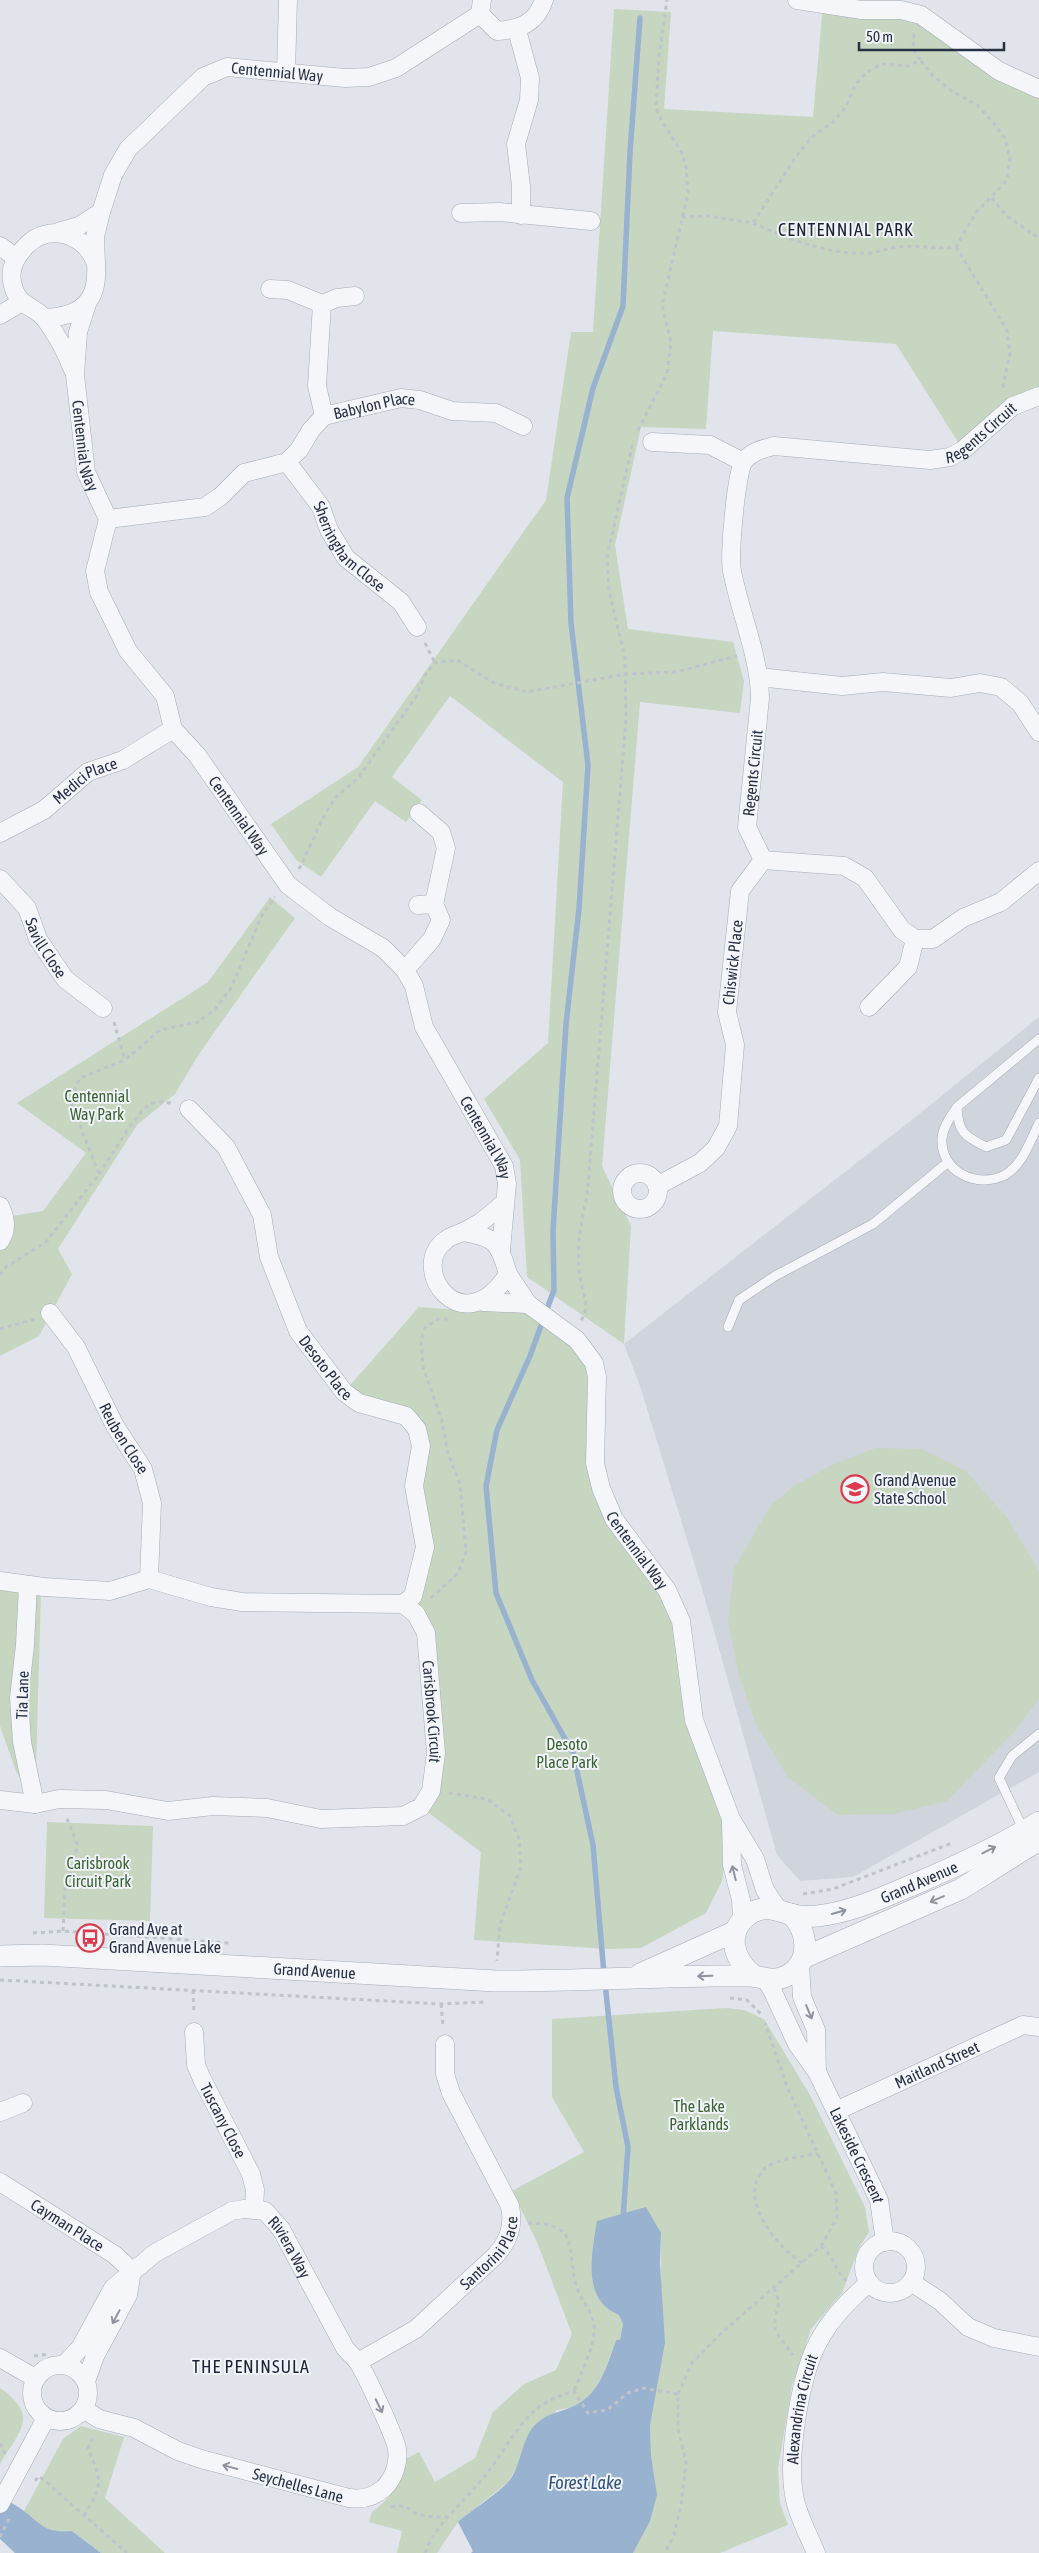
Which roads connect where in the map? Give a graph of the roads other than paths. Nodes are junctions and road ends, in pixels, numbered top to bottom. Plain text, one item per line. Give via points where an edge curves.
1 (288, 0) edge
2 (544, 0) edge
3 (797, 0) edge
4 (901, 5) edge
5 (481, 7) edge
6 (517, 30) junction
7 (286, 72) junction
8 (1039, 89) edge
9 (101, 212) junction
10 (461, 213) dead end
11 (521, 215) junction
12 (591, 220) dead end
13 (58, 232) junction
14 (0, 246) edge
15 (15, 257) junction
16 (96, 263) junction
17 (270, 290) dead end
18 (355, 296) dead end
19 (20, 302) junction
20 (87, 304) junction
21 (322, 304) junction
22 (0, 315) edge
23 (44, 318) junction
24 (75, 375) junction
25 (1039, 396) edge
26 (324, 416) junction
27 (523, 426) dead end
28 (652, 442) dead end
29 (287, 462) junction
30 (743, 462) junction
31 (108, 519) junction
32 (417, 627) road end
33 (759, 677) junction
34 (173, 730) junction
35 (1039, 732) edge
36 (419, 813) dead end
37 (0, 833) edge
38 (763, 860) junction
39 (1039, 871) edge
40 (0, 878) edge
41 (915, 939) junction
42 (405, 970) junction
43 (869, 1007) dead end
44 (103, 1008) road end
45 (1039, 1039) edge
46 (1039, 1078) edge
47 (957, 1107) junction
48 (189, 1108) road end
49 (1039, 1123) edge
50 (947, 1163) junction
51 (657, 1186) dead end
52 (503, 1204) junction
53 (0, 1206) edge
54 (463, 1232) junction
55 (0, 1241) edge
56 (501, 1250) junction
57 (508, 1274) junction
58 (483, 1302) junction
59 (533, 1308) junction
60 (50, 1312) road end
61 (728, 1327) dead end
62 (149, 1579) junction
63 (0, 1581) edge
64 (28, 1585) junction
65 (410, 1609) junction
66 (1039, 1734) edge
67 (0, 1800) edge
68 (35, 1804) junction
69 (730, 1818) junction
70 (1034, 1831) edge
71 (785, 1912) junction
72 (739, 1926) junction
73 (0, 1956) edge
74 (801, 1961) junction
75 (760, 1978) junction
76 (628, 1979) junction
77 (1039, 2027) edge
78 (194, 2032) road end
79 (445, 2044) dead end
80 (817, 2072) junction
81 (23, 2103) dead end
82 (836, 2111) junction
83 (0, 2112) edge
84 (0, 2182) edge
85 (254, 2209) junction
86 (885, 2242) junction
87 (132, 2271) junction
88 (911, 2282) junction
89 (864, 2288) junction
90 (1039, 2347) edge
91 (0, 2358) edge
92 (59, 2358) junction
93 (358, 2362) junction
94 (35, 2378) junction
95 (86, 2381) junction
96 (84, 2409) junction
97 (46, 2418) junction
98 (4, 2496) edge
99 (816, 2553) edge

1 - 7 street
2 - 6 street via 529,22
3 - 4 street via 862,10
4 - 8 street via 921,15 999,71
5 - 6 street, Centennial Way via 497,31
5 - 7 street, Centennial Way via 396,68 369,77 345,78
6 - 11 street via 530,78 529,100 516,144
7 - 9 street, Centennial Way via 227,67 203,77 128,149 114,175
9 - 13 street via 79,226
9 - 16 street, Centennial Way via 95,237
10 - 11 street
11 - 12 street
13 - 15 street via 36,236
13 - 16 street via 82,242
14 - 15 street
15 - 19 street via 12,281
16 - 20 street, Centennial Way via 96,289
17 - 21 street via 288,290
18 - 21 street
19 - 22 street
19 - 23 street, Centennial Way
20 - 23 street via 65,317
20 - 24 street, Centennial Way via 78,332
21 - 26 street via 317,386
23 - 24 street, Centennial Way via 66,350
24 - 31 street, Centennial Way via 86,472
25 - 30 street, Regents Circuit via 1013,406 963,450 950,457 930,460 774,446 756,450
26 - 27 street, Babylon Place via 402,398 420,400 452,411 496,413
26 - 29 street, Babylon Place
28 - 30 street via 710,445
29 - 31 street via 244,473 221,496 205,506
29 - 32 street, Sherringham Close via 322,507 329,530 346,558 401,602
30 - 33 street, Regents Circuit via 738,478 731,568
31 - 34 street via 95,571 99,592 128,651 165,696
33 - 35 street via 842,686 883,682 951,688 980,684 1001,687 1020,703
33 - 38 street, Regents Circuit via 760,698 747,826
34 - 37 street, Medici Place via 123,760 88,772 44,810
34 - 42 street, Centennial Way via 198,755 288,885 330,917 383,948
36 - 42 street via 441,832 446,848 426,904 440,920 432,939
38 - 41 street via 844,866 865,878 902,930
38 - 51 street, Chiswick Place via 740,891 728,1012 735,1045 728,1126 716,1148 700,1163
39 - 41 street via 1001,902 963,918 934,939
40 - 44 street, Savill Close via 27,908 38,938 65,979
41 - 43 street via 908,967
42 - 52 street, Centennial Way via 414,986 424,1027 504,1166 507,1184
45 - 47 lane
46 - 47 lane via 1006,1140 986,1146 968,1138 958,1126
47 - 50 lane via 942,1138
48 - 65 street, Desoto Place via 226,1147 262,1215 269,1257 298,1331 344,1392 359,1403 406,1416 417,1429 421,1446 414,1486 424,1547
49 - 50 lane via 1018,1163 1006,1175 980,1181 962,1175
50 - 61 lane via 873,1224 775,1276 738,1300
52 - 54 street, Centennial Way
52 - 56 street, Centennial Way
53 - 55 street via 6,1217
54 - 56 street via 486,1235
54 - 58 street, Centennial Way via 445,1240 435,1254 433,1274 444,1295 462,1304
56 - 57 street, Centennial Way
57 - 58 street via 498,1290
57 - 59 street, Centennial Way
58 - 59 street, Centennial Way
59 - 69 street, Centennial Way via 570,1323 577,1340 594,1364 596,1463 610,1511 666,1590 681,1621 694,1720
60 - 62 street, Reuben Close via 76,1347 115,1426 144,1469 152,1503
62 - 64 street via 110,1591
62 - 65 street via 210,1597 242,1602
63 - 64 street
64 - 68 street, Tia Lane via 19,1698 22,1742
65 - 68 street, Carisbrook Circuit via 426,1633 435,1744 431,1791 421,1807 403,1816 321,1820 267,1808 213,1806 168,1811 106,1800 59,1799
66 - 70 lane via 1012,1756 999,1778
67 - 68 street
69 - 71 street, Centennial Way via 755,1859 766,1890
72 -> 69 street, Centennial Way via 741,1900 732,1865
71 -> 70 street, Grand Avenue via 815,1916 836,1913 893,1893
70 -> 74 street, Grand Avenue via 961,1889
71 - 72 street, Grand Avenue via 758,1910
71 - 74 street via 799,1922 805,1934 806,1946
72 - 75 street via 734,1944 736,1957 743,1968
72 - 76 street, Grand Avenue
73 - 76 street, Grand Avenue via 496,1980
74 - 75 street, Grand Avenue via 785,1977
74 -> 80 street, Lakeside Crescent via 802,1997 816,2030
75 -> 76 street, Grand Avenue
75 - 80 street, Lakeside Crescent via 772,1990 797,2044
77 - 82 street, Maitland Street via 1023,2025
78 - 85 street, Tuscany Close via 196,2064 202,2079 252,2174
79 - 93 street, Santorini Place via 445,2074 451,2093 510,2206 512,2223 505,2245 496,2255 416,2329
80 - 82 street, Lakeside Crescent
81 - 83 street
82 - 86 street, Lakeside Crescent via 879,2200
84 - 87 street, Cayman Place via 115,2255
85 - 87 street, Riviera Way via 232,2211 155,2253
85 - 93 street, Riviera Way via 265,2211 280,2229 345,2348
86 - 88 street via 902,2244 913,2256 916,2265
86 - 89 street via 876,2245 865,2258
87 - 92 street, Riviera Way via 114,2288 80,2348
87 -> 95 street via 128,2295 95,2356
88 - 89 street via 899,2292
88 - 90 street via 940,2301 968,2327 994,2338
89 - 99 street, Alexandrina Circuit via 835,2317 820,2338 802,2387 792,2484 795,2502
91 - 94 street
92 - 94 street
92 - 95 street via 77,2369
93 -> 96 street, Seychelles Lane via 397,2448 395,2472 386,2486 368,2497 349,2498 201,2459 134,2428 99,2419
94 - 97 street via 31,2394 36,2408
95 - 96 street via 89,2396
96 - 97 street via 72,2418 59,2421
97 - 98 street

